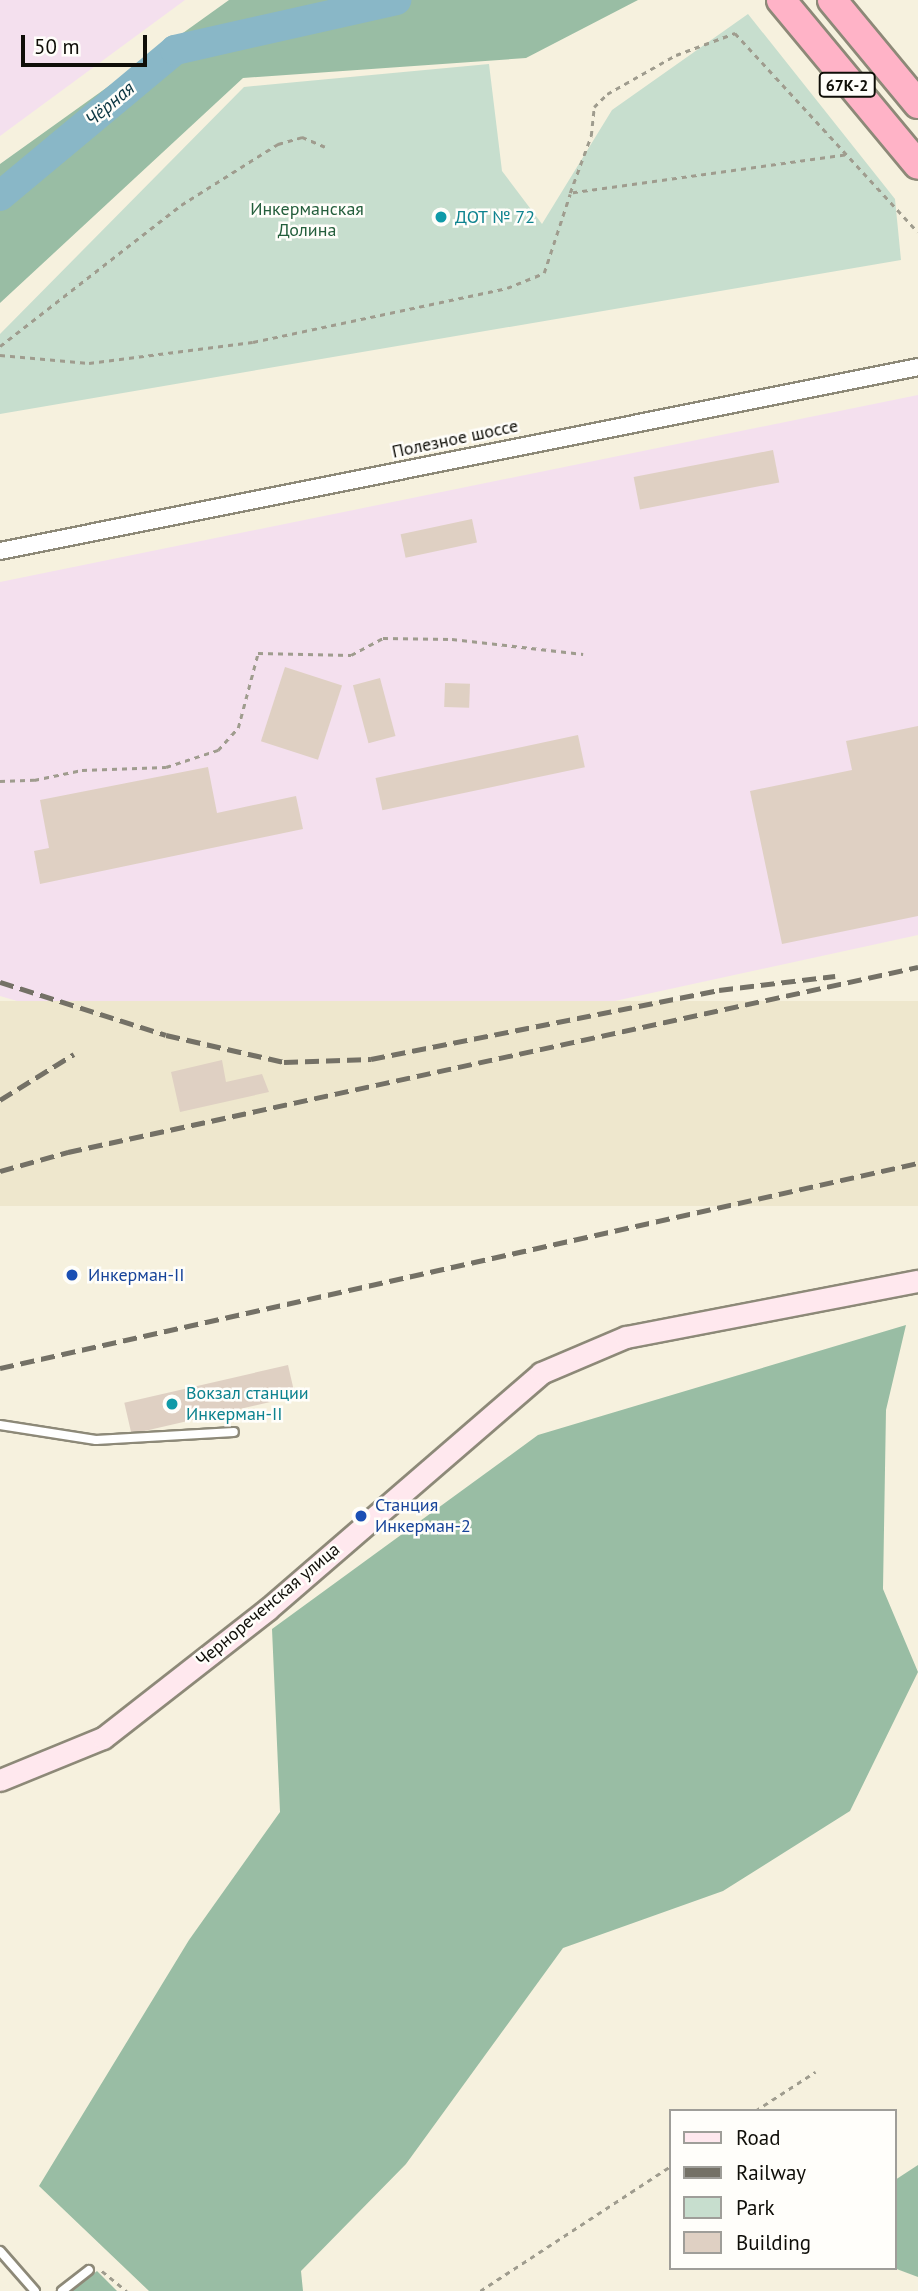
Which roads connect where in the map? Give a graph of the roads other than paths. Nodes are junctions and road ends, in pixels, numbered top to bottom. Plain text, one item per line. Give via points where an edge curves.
1 (781, 0) edge
2 (832, 0) edge
3 (918, 104) edge
4 (918, 165) edge
5 (918, 368) edge
6 (0, 551) edge
7 (918, 1281) edge
8 (0, 1425) edge
9 (234, 1432) dead end
10 (0, 1780) edge
11 (0, 2250) edge
12 (89, 2270) road end
13 (35, 2291) edge
14 (62, 2291) edge

1 - 4 highway, 67К-2
2 - 3 highway, 67К-2
5 - 6 street, Полезное шоссе
7 - 10 main road, Чернореченская улица via 626,1337 541,1373 268,1609 103,1738
8 - 9 lane via 96,1440
11 - 13 lane
12 - 14 lane

